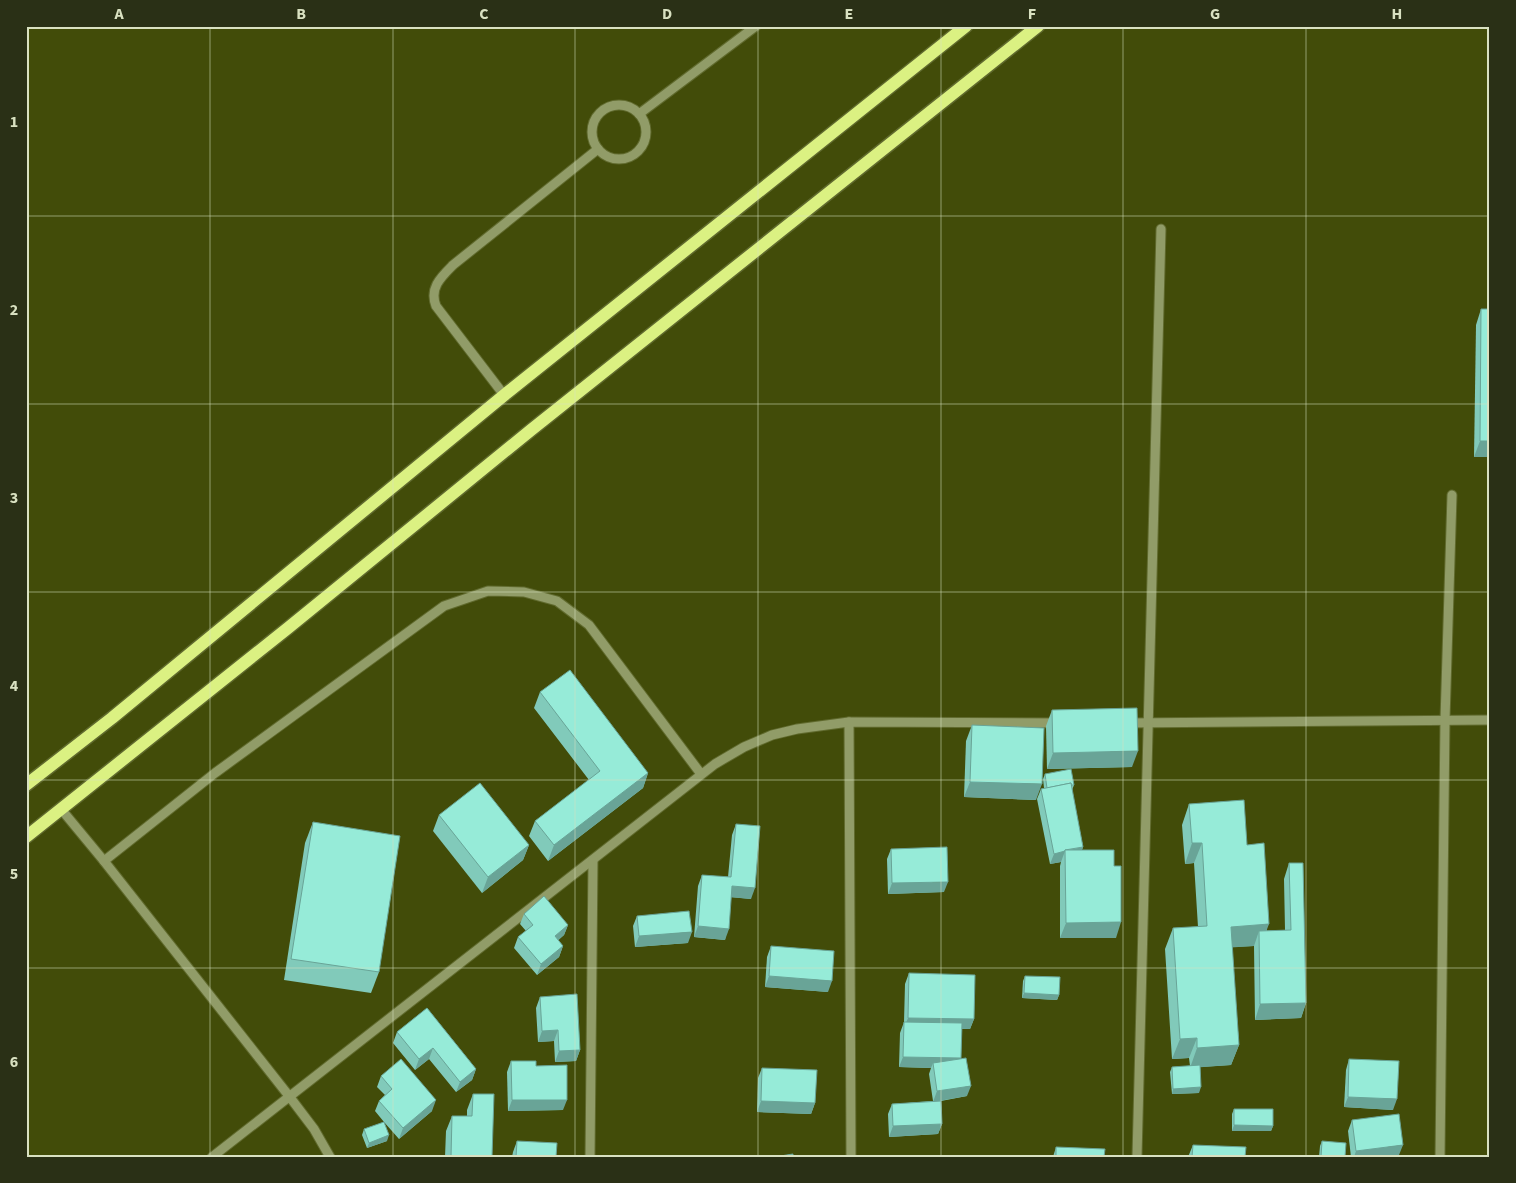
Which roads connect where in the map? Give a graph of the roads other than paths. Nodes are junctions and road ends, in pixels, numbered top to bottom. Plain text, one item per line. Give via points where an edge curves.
1 (756, 26) edge
2 (966, 26) edge
3 (1038, 26) edge
4 (639, 114) junction
5 (598, 149) junction
6 (1161, 229) dead end
7 (504, 395) junction
8 (1452, 495) dead end
9 (1445, 720) junction
10 (1490, 720) edge
11 (849, 722) junction
12 (1068, 723) edge
13 (1118, 723) edge
14 (1148, 723) junction
15 (701, 774) junction
16 (26, 785) edge
17 (61, 809) junction
18 (26, 837) edge
19 (593, 860) junction
20 (104, 861) junction
21 (289, 1096) junction
22 (212, 1157) edge
23 (330, 1157) edge
24 (590, 1157) edge
25 (851, 1157) edge
26 (1137, 1157) edge
27 (1440, 1157) edge

1 - 4 street
2 - 7 main road
3 - 17 main road
4 - 5 street via 619,105 599,114 594,120 592,135
4 - 5 street via 645,136 639,149 618,159
5 - 7 street via 453,265 435,288 432,297 436,306
6 - 14 street
7 - 16 main road
8 - 9 street
9 - 10 street
9 - 14 street
9 - 27 street
11 - 12 street
11 - 15 street via 772,735 744,747
11 - 25 street
13 - 14 street
14 - 26 street
15 - 19 street
15 - 20 street via 589,625 558,601 524,592 488,591 444,606
17 - 18 main road
17 - 20 street
19 - 21 street
19 - 24 street
20 - 21 street
21 - 22 street
21 - 23 street

